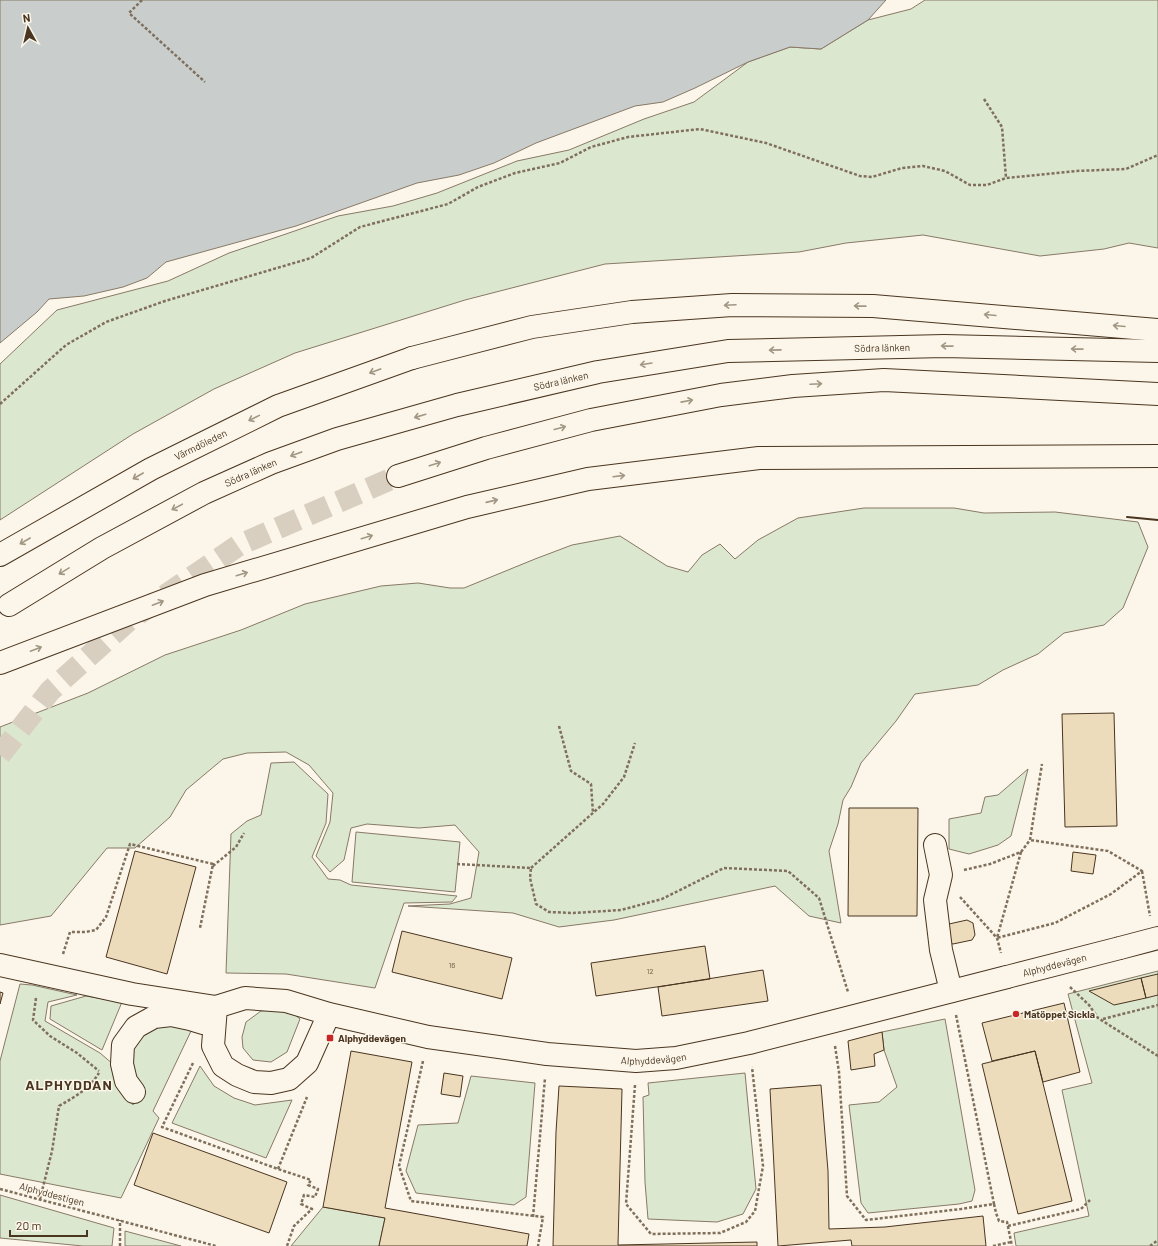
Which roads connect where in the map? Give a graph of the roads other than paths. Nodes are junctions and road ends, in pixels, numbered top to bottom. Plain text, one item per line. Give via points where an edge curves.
1 (1158, 330) edge
2 (1158, 351) edge
3 (1158, 394) edge
4 (1158, 456) edge
5 (398, 476) tunnel mouth
6 (0, 555) edge
7 (9, 605) dead end
8 (0, 663) edge
9 (935, 845) dead end
10 (1156, 939) edge
11 (0, 965) edge
12 (951, 991) junction
13 (216, 1007) junction
14 (328, 1014) junction
15 (134, 1092) dead end

1 -> 6 main road, Värmdöleden via 873,306 732,305 632,312 532,327 412,358 278,406 151,469
2 -> 7 main road, Södra länken via 944,346 728,351 598,372 457,405 337,439 271,463 204,492 102,548
5 -> 3 main road via 486,448 591,420 720,395 793,386 884,380
8 -> 4 main road via 205,585 467,507 588,479 759,458
9 - 12 main road via 941,875 935,900 941,950
10 - 12 main road, Alphyddevägen, bridge
11 - 13 main road via 132,994
12 - 14 main road, Alphyddevägen via 749,1043 676,1058 636,1061 547,1054 428,1037
13 - 14 main road, Alphyddevägen via 245,998 286,1001
13 - 14 main road via 214,1046 223,1066 254,1082 271,1084 289,1079 308,1063
13 - 15 main road via 203,1023 171,1016 154,1017 136,1027 123,1045 122,1064 126,1080

